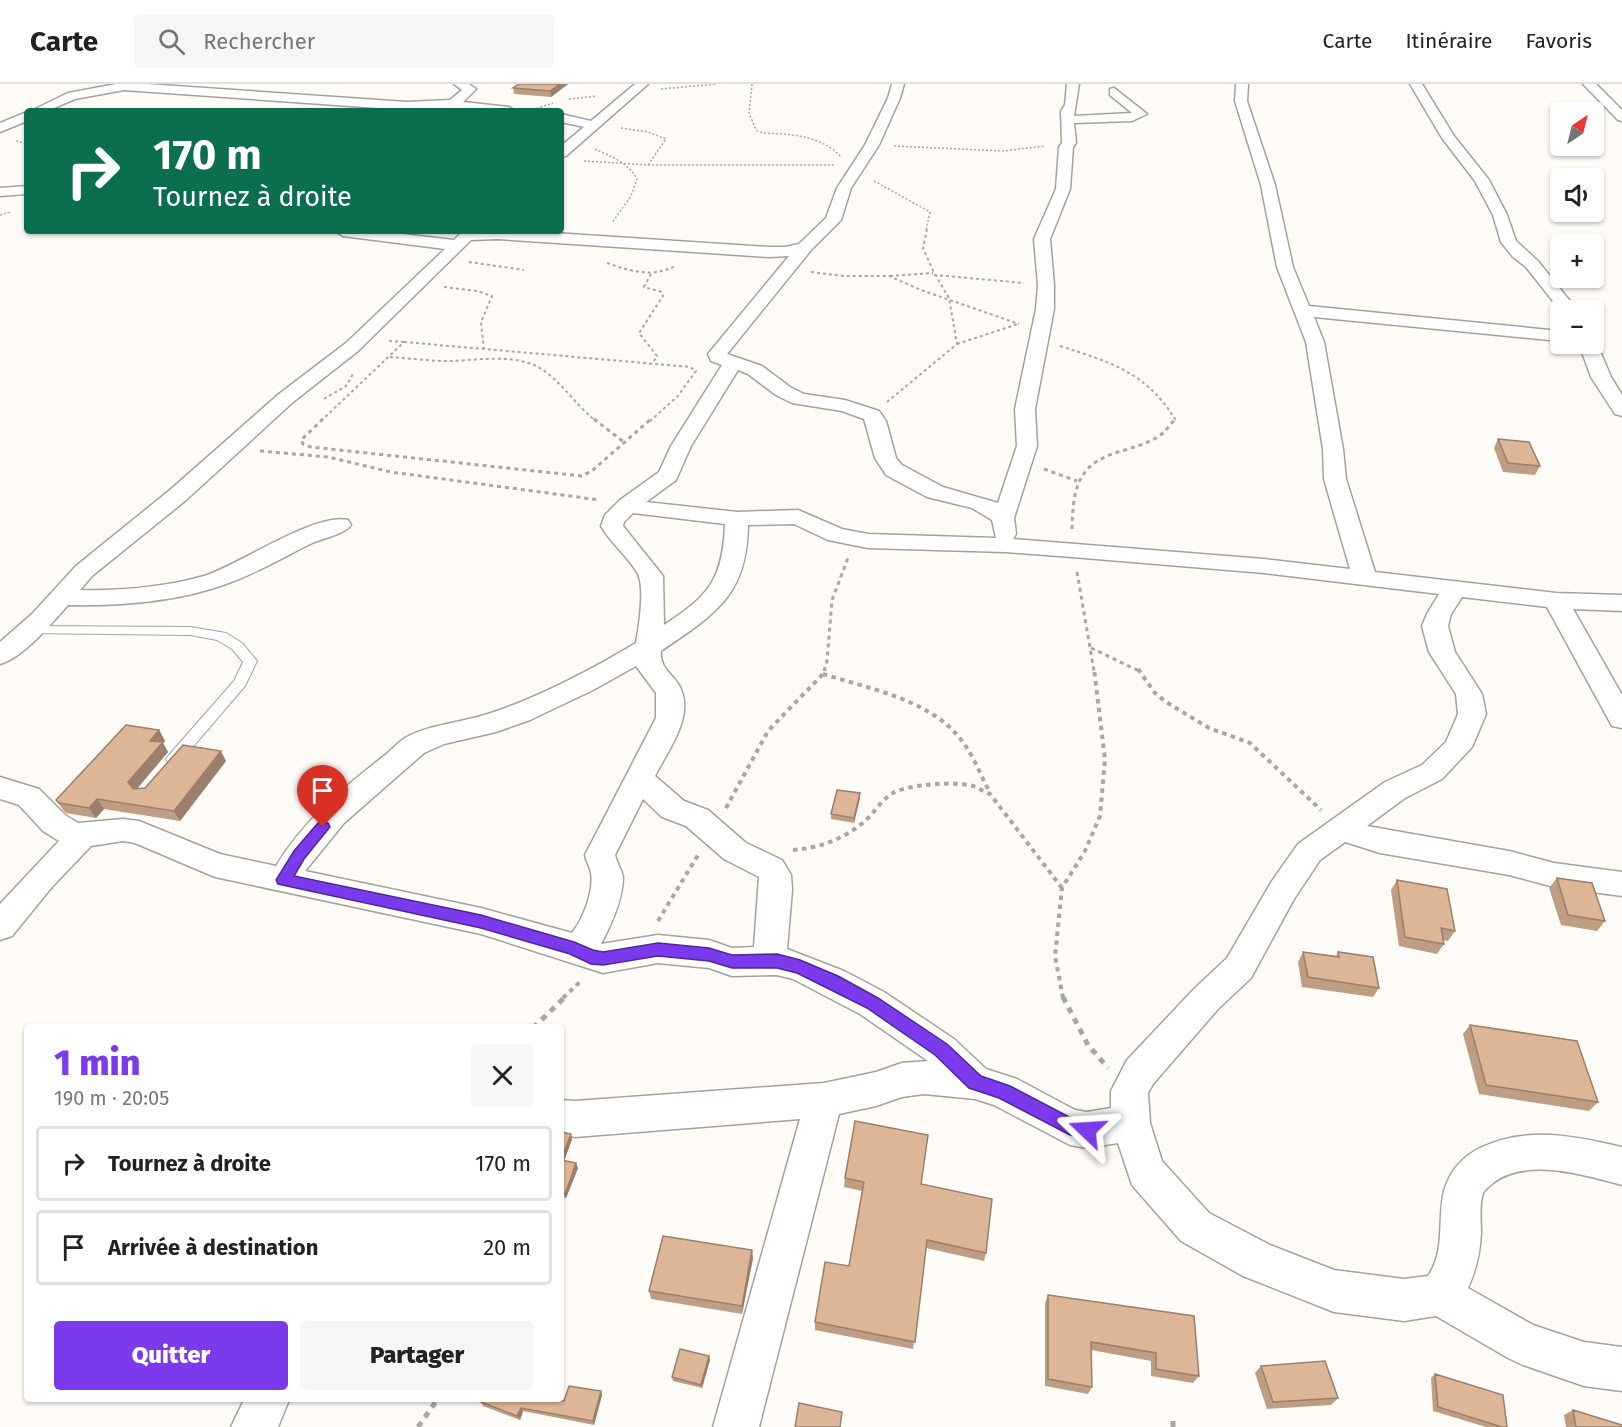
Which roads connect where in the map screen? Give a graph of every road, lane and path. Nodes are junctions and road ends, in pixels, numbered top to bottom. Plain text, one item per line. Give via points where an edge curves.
1 (243, 84) edge
2 (460, 84) edge
3 (642, 84) edge
4 (664, 84) edge
5 (752, 84) edge
6 (898, 84) edge
7 (1073, 84) edge
8 (1242, 84) edge
9 (1416, 84) edge
10 (1589, 84) edge
11 (118, 85) edge
12 (675, 87) dead end
13 (193, 90) junction
14 (1114, 92) dead end
15 (144, 101) dead end
16 (452, 105) junction
17 (45, 108) edge
18 (480, 108) edge
19 (0, 110) edge
20 (24, 117) edge
21 (24, 117) edge
22 (1622, 117) edge
23 (564, 119) edge
24 (1067, 120) junction
25 (594, 125) junction
26 (0, 128) edge
27 (648, 132) dead end
28 (576, 140) junction
29 (872, 145) junction
30 (1066, 147) junction
31 (564, 150) edge
32 (583, 161) dead end
33 (628, 164) junction
34 (648, 165) junction
35 (856, 168) junction
36 (24, 190) edge
37 (0, 192) edge
38 (364, 234) edge
39 (599, 241) junction
40 (461, 243) edge
41 (792, 257) junction
42 (524, 270) dead end
43 (651, 274) dead end
44 (934, 274) junction
45 (889, 276) junction
46 (1046, 285) junction
47 (412, 290) junction
48 (949, 298) junction
49 (1561, 300) edge
50 (1303, 311) junction
51 (1550, 335) edge
52 (361, 338) junction
53 (1038, 338) junction
54 (404, 342) junction
55 (957, 344) junction
56 (484, 350) junction
57 (1592, 354) edge
58 (390, 357) junction
59 (732, 363) junction
60 (652, 364) junction
61 (1622, 410) edge
62 (872, 415) junction
63 (625, 443) junction
64 (233, 448) junction
65 (1024, 461) junction
66 (1077, 481) junction
67 (628, 505) junction
68 (1003, 518) junction
69 (737, 519) junction
70 (340, 525) dead end
71 (853, 540) junction
72 (1006, 545) junction
73 (1072, 550) junction
74 (1365, 579) junction
75 (1454, 590) junction
76 (60, 597) junction
77 (1556, 601) junction
78 (1622, 603) edge
79 (31, 630) junction
80 (648, 647) junction
81 (1091, 648) junction
82 (0, 656) edge
83 (823, 674) junction
84 (1622, 719) edge
85 (166, 768) edge
86 (638, 778) junction
87 (0, 788) edge
88 (990, 794) junction
89 (624, 807) junction
90 (673, 809) junction
91 (712, 830) junction
92 (1341, 830) junction
93 (82, 836) junction
94 (767, 865) junction
95 (284, 880) junction
96 (1622, 884) edge
97 (1062, 888) junction
98 (0, 927) edge
99 (574, 949) junction
100 (770, 962) junction
101 (975, 1082) junction
102 (824, 1100) junction
103 (1130, 1107) junction
104 (564, 1117) edge
105 (1622, 1166) edge
106 (1440, 1295) junction
107 (1622, 1369) edge
108 (266, 1402) edge
109 (436, 1402) edge
110 (254, 1427) edge
111 (418, 1427) edge
112 (736, 1427) edge

1 - 13 street
2 - 16 street via 470,89
3 - 25 street
4 - 12 path
5 - 35 path via 749,113 758,132 818,141 832,147
6 - 29 street
7 - 24 street
8 - 50 street via 1242,101 1268,185 1285,267
9 - 49 street via 1449,138 1482,180 1509,242
10 - 22 street
11 - 13 street
11 - 15 street via 112,93
11 - 17 street via 72,96
13 - 16 street via 407,106
14 - 24 street via 1141,114
16 - 18 street
19 - 20 street
21 - 26 street
23 - 25 street
24 - 30 street
25 - 28 street
27 - 34 path via 666,139
28 - 31 street
28 - 33 path
29 - 30 path via 985,151
29 - 35 street
30 - 46 street via 1063,189 1042,239
32 - 33 path
33 - 34 path
33 - 39 path via 637,176 637,188
34 - 35 path
35 - 41 street via 833,220
35 - 44 path via 930,212 923,248
36 - 37 street
38 - 40 street
39 - 40 street via 498,234
39 - 41 street
40 - 42 path
40 - 47 street
41 - 45 path via 844,276
41 - 59 street via 717,354
43 - 60 path via 644,287 662,292 663,296 639,333 657,356
44 - 45 path
44 - 46 path
44 - 48 path
45 - 48 path
46 - 53 street
47 - 52 street
47 - 56 path via 439,286 492,296 480,320
48 - 55 path
48 - 55 path via 1019,324
50 - 51 street
50 - 74 street via 1315,342 1335,479
52 - 54 path
52 - 64 street via 285,398
53 - 65 street via 1025,409
53 - 66 path via 1116,364 1147,382 1165,400 1175,419 1160,436 1090,464
54 - 56 path
54 - 58 path
55 - 62 path
56 - 60 path
57 - 61 street
58 - 63 path via 523,361 549,375 580,409
58 - 63 path via 301,440 303,444 582,476
59 - 62 street via 755,370 799,399
59 - 67 street via 681,446 668,475
60 - 63 path via 690,367 696,371 676,397
62 - 68 street via 889,466 894,470 934,492 982,503
64 - 67 path via 328,457 391,472
64 - 76 street via 84,571
65 - 66 path
65 - 68 street
66 - 73 path via 1072,506
67 - 69 street
67 - 80 street via 612,526 651,576 653,613
68 - 72 street
69 - 71 street via 798,517
69 - 80 street via 735,562 722,589 698,612
70 - 76 street via 215,580 185,588 105,598
71 - 72 street
71 - 83 path via 832,600
72 - 73 street
73 - 74 street
73 - 81 path
74 - 75 street
75 - 77 street
75 - 92 street via 1438,614 1436,626 1442,652 1469,694 1472,714 1458,747 1432,772 1395,790
76 - 79 street
77 - 78 street
77 - 84 street
79 - 82 street
79 - 85 lane via 190,631 221,636 237,646 250,661 240,683
80 - 86 street via 647,660 669,692 671,705 670,718
80 - 95 street via 538,705 496,722 416,744 352,796 312,839
81 - 92 path via 1137,668 1155,693 1209,728 1250,743
81 - 97 path via 1105,759 1100,816 1085,851
83 - 88 path via 940,719 958,735
83 - 91 path via 768,731
86 - 89 street
86 - 90 street
87 - 93 street via 29,797 54,823
88 - 94 path via 953,783 902,789 837,840 811,849 781,852
88 - 97 path
89 - 90 street via 643,811
89 - 99 street via 600,855 607,874 606,886 589,938
90 - 91 street via 697,818
91 - 94 street via 735,850
92 - 96 street via 1380,841 1498,860 1554,875
92 - 103 street via 1309,852 1239,968 1140,1072
93 - 95 street via 123,830 139,832 215,865
93 - 98 street
94 - 100 street via 775,875 776,890
95 - 99 street via 481,921
97 - 103 path via 1055,956 1063,999 1088,1045
99 - 100 street via 603,959 658,950 709,954 732,962
100 - 101 street via 800,967 872,1003 941,1050
101 - 102 street via 924,1077
101 - 103 street via 1004,1091 1070,1127 1087,1130
102 - 104 street
102 - 112 street
103 - 106 street via 1146,1172 1195,1227 1258,1261 1334,1291 1404,1300
105 - 106 street via 1590,1158 1525,1152 1473,1173 1465,1188 1458,1258 1452,1280
106 - 107 street via 1523,1343 1584,1364
108 - 110 street
109 - 111 path

